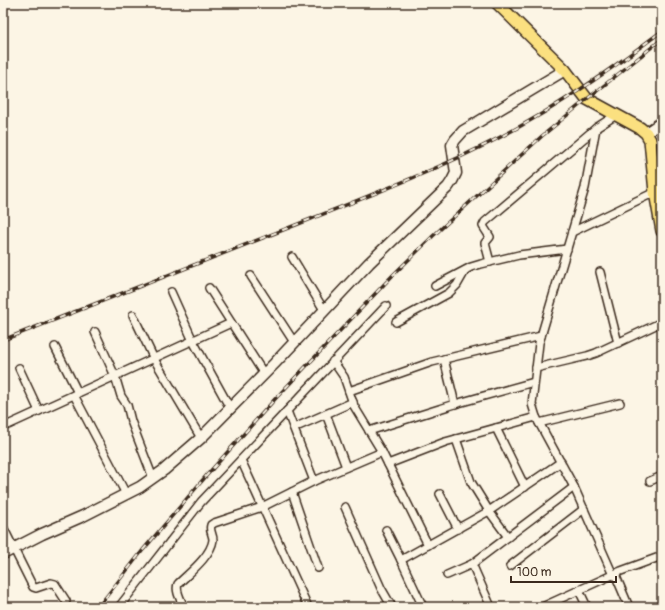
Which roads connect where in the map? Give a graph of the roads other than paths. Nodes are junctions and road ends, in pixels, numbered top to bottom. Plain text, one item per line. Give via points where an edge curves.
1 (497, 3) edge
2 (565, 70) junction
3 (616, 115) junction
4 (662, 122) edge
5 (596, 128) junction
6 (646, 134) junction
7 (655, 192) junction
8 (662, 231) edge
9 (572, 232) junction
10 (567, 248) junction
11 (292, 257) dead end
12 (490, 262) junction
13 (465, 270) junction
14 (600, 272) dead end
15 (251, 276) dead end
16 (435, 286) dead end
17 (209, 288) dead end
18 (171, 292) dead end
19 (386, 306) dead end
20 (324, 310) junction
21 (133, 315) dead end
22 (396, 322) dead end
23 (662, 322) edge
24 (231, 323) junction
25 (95, 332) dead end
26 (541, 336) junction
27 (193, 341) junction
28 (294, 342) junction
29 (618, 343) junction
30 (55, 347) dead end
31 (154, 359) junction
32 (444, 359) junction
33 (333, 362) junction
34 (19, 368) dead end
35 (536, 368) junction
36 (264, 374) junction
37 (115, 376) junction
38 (534, 382) junction
39 (349, 391) junction
40 (76, 394) junction
41 (353, 402) junction
42 (620, 403) dead end
43 (455, 404) junction
44 (230, 408) junction
45 (39, 411) junction
46 (287, 411) junction
47 (326, 414) junction
48 (538, 420) junction
49 (8, 425) dead end
50 (294, 428) junction
51 (496, 428) junction
52 (370, 431) junction
53 (201, 438) junction
54 (456, 438) junction
55 (382, 452) junction
56 (241, 460) junction
57 (561, 462) junction
58 (388, 464) junction
59 (346, 467) junction
60 (662, 476) edge
61 (153, 478) junction
62 (314, 481) junction
63 (650, 481) dead end
64 (525, 487) junction
65 (574, 487) junction
66 (292, 492) junction
67 (126, 494) junction
68 (440, 494) dead end
69 (262, 507) junction
70 (345, 507) dead end
71 (584, 509) junction
72 (490, 511) junction
73 (3, 527) edge
74 (458, 528) junction
75 (386, 530) dead end
76 (508, 537) junction
77 (428, 545) junction
78 (14, 548) junction
79 (3, 554) edge
80 (662, 556) edge
81 (401, 560) junction
82 (472, 564) junction
83 (510, 566) dead end
84 (318, 568) dead end
85 (614, 574) junction
86 (447, 575) dead end
87 (579, 590) junction
88 (66, 601) dead end
89 (119, 607) edge
90 (184, 607) edge
91 (308, 607) edge
92 (392, 607) edge
93 (423, 607) edge
94 (491, 607) edge
95 (542, 607) edge
96 (587, 607) edge
97 (629, 607) edge

1 - 2 main road
2 - 3 main road via 587,98
2 - 20 street via 463,131 452,145 456,173 448,187
3 - 5 street
3 - 6 main road
4 - 6 street
5 - 9 street via 586,182
5 - 12 street via 484,224 490,237 485,243
6 - 7 main road via 650,140
7 - 8 main road
7 - 9 street
9 - 10 street
10 - 12 street
10 - 26 street
11 - 20 street
12 - 13 street
13 - 16 street
13 - 22 street via 457,285 448,293
14 - 29 street
15 - 28 street
17 - 24 street
18 - 27 street
19 - 33 street
20 - 28 street
21 - 31 street
23 - 29 street
24 - 27 street
24 - 36 street
25 - 37 street
26 - 32 street
26 - 35 street
27 - 31 street
27 - 44 street
28 - 36 street
29 - 35 street via 587,356
30 - 40 street
31 - 37 street
31 - 53 street
32 - 39 street
32 - 43 street
33 - 39 street via 342,373
33 - 46 street
34 - 45 street
35 - 38 street
36 - 44 street
37 - 40 street
37 - 61 street
38 - 43 street
38 - 48 street via 532,404
39 - 41 street
40 - 45 street
40 - 67 street
41 - 47 street
41 - 52 street
42 - 48 street
43 - 52 street
44 - 53 street
45 - 49 street
46 - 50 street
46 - 56 street
47 - 50 street
47 - 59 street
48 - 51 street
48 - 57 street
50 - 62 street
51 - 54 street
51 - 64 street
52 - 55 street
53 - 61 street
54 - 58 street
54 - 72 street via 471,482
55 - 58 street
55 - 59 street
56 - 69 street
56 - 89 street via 201,502
57 - 64 street
57 - 65 street
58 - 77 street
59 - 62 street
60 - 63 street
61 - 67 street
62 - 66 street
64 - 72 street
65 - 71 street
65 - 76 street
66 - 69 street
66 - 84 street
67 - 78 street
68 - 74 street
69 - 90 street via 211,525 213,540 207,553 177,587
69 - 91 street
70 - 92 street
71 - 83 street
71 - 85 street
72 - 74 street
72 - 76 street
73 - 78 street
74 - 77 street
75 - 81 street
76 - 82 street
77 - 81 street
78 - 79 street
78 - 88 street via 33,587 54,583
80 - 85 street
81 - 93 street
82 - 86 street
82 - 94 street
85 - 87 street
85 - 97 street
87 - 95 street
87 - 96 street

